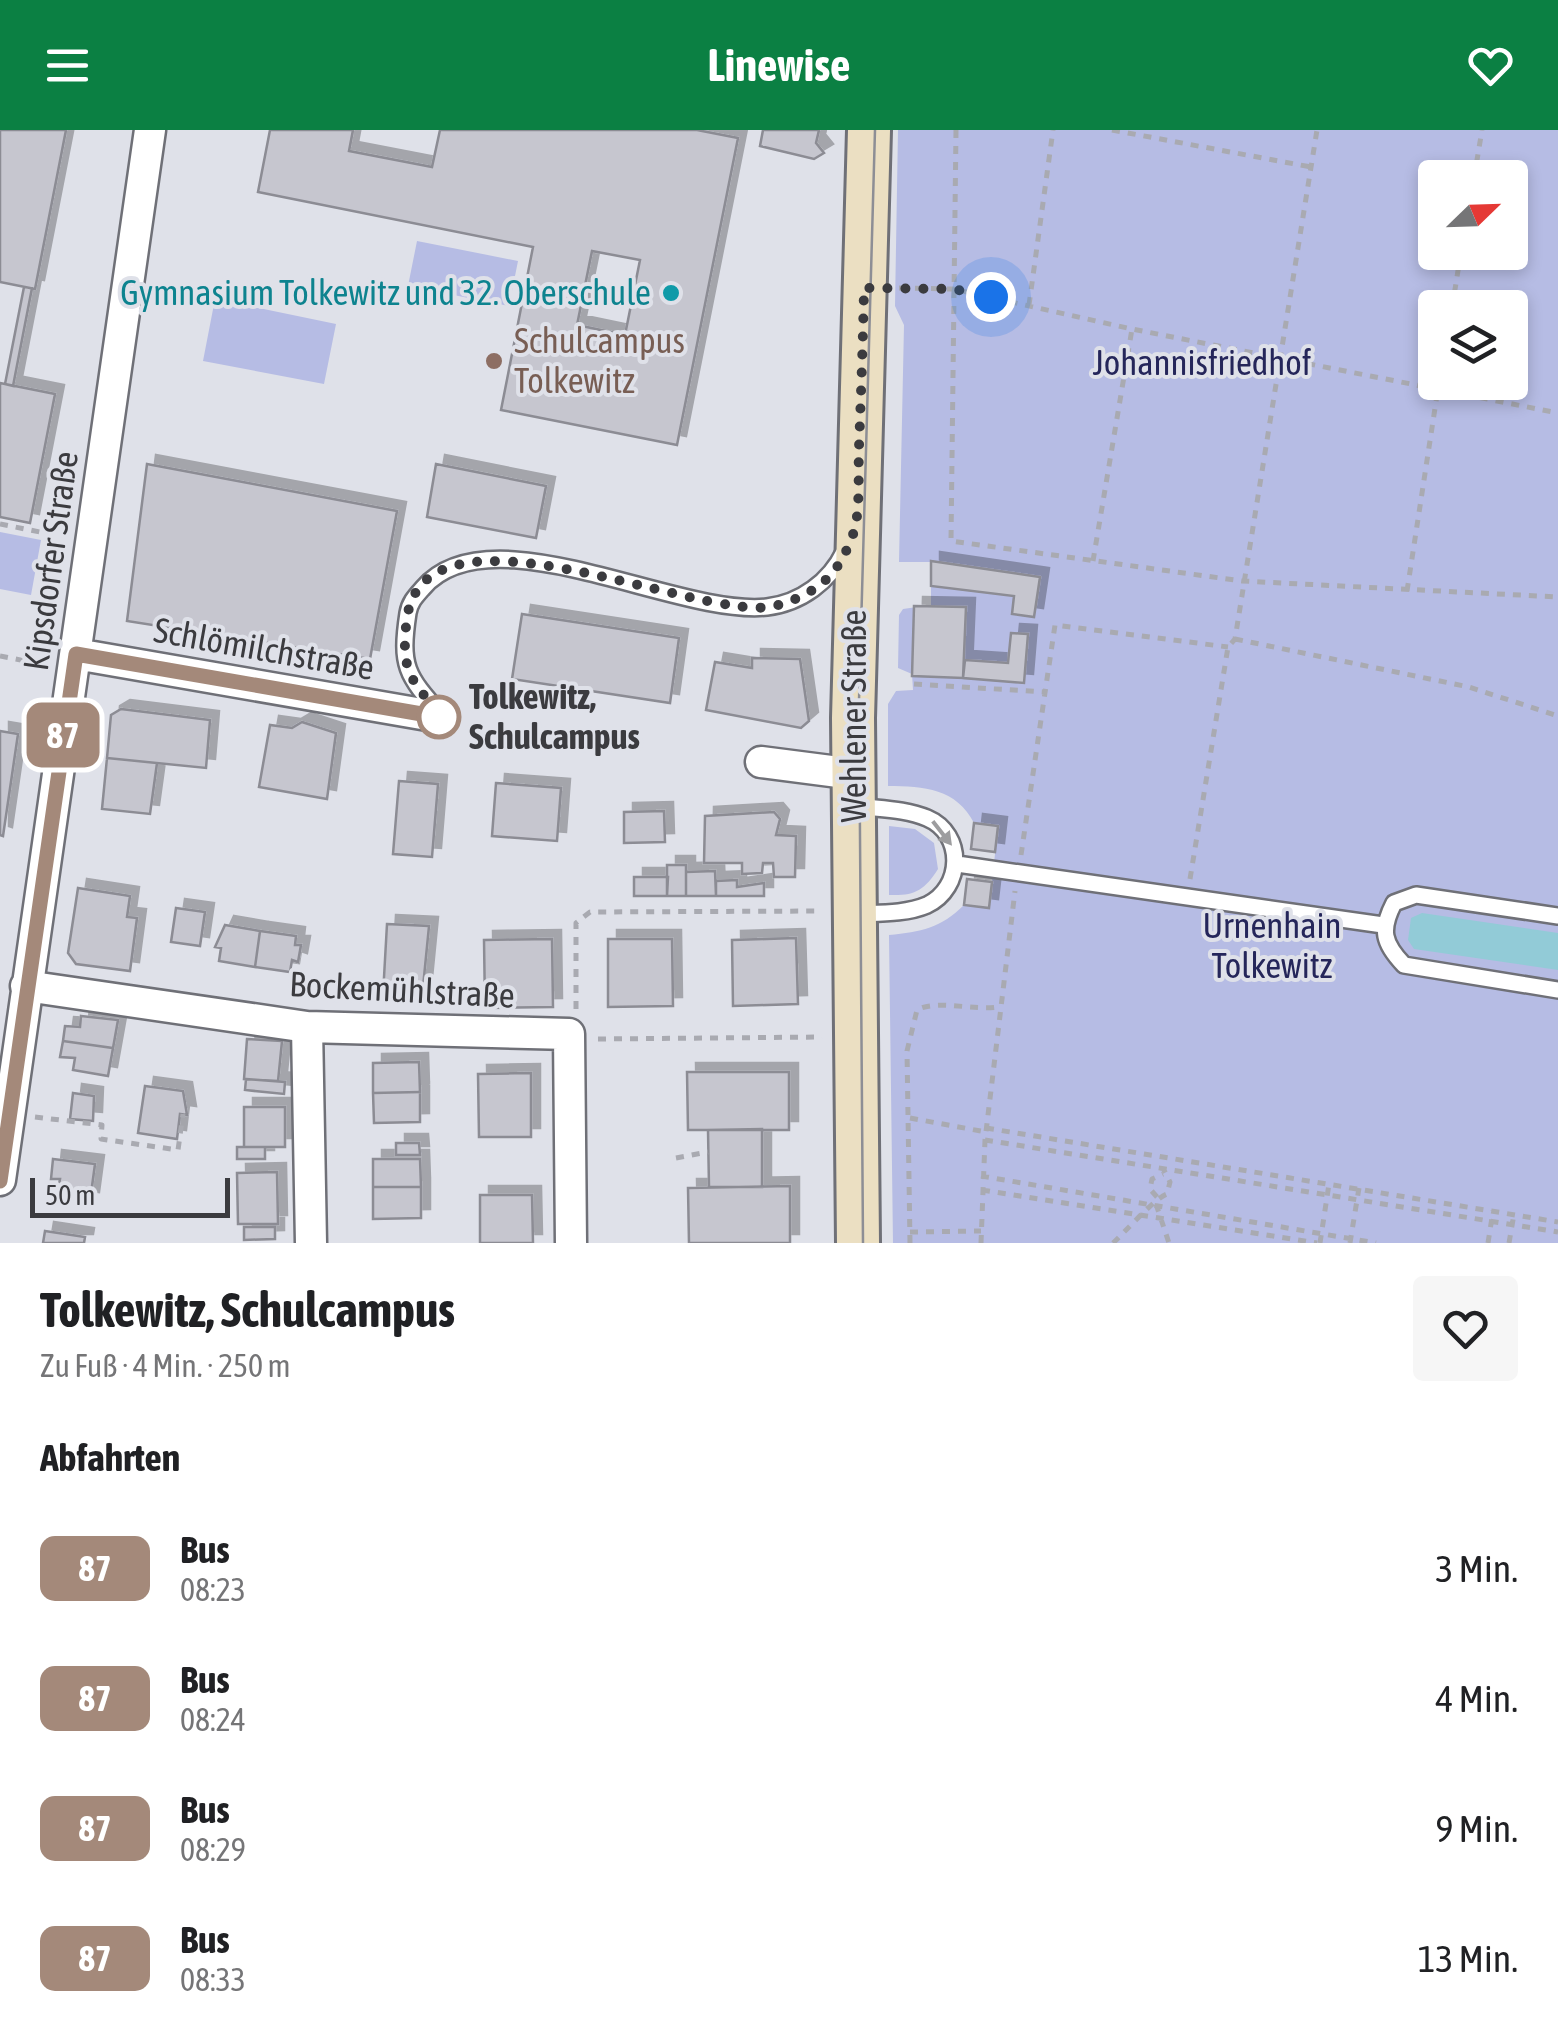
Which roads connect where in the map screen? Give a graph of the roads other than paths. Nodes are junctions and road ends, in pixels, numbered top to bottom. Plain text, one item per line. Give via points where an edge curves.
1 (150, 130) edge
2 (869, 130) edge
3 (856, 525) junction
4 (76, 654) junction
5 (441, 717) joint
6 (761, 762) dead end
7 (854, 790) junction
8 (957, 864) junction
9 (854, 914) junction
10 (1558, 916) edge
11 (1383, 924) junction
12 (26, 986) junction
13 (1558, 990) edge
14 (307, 1026) junction
15 (16, 1113) edge
16 (0, 1180) edge
17 (312, 1243) edge
18 (572, 1243) edge
19 (858, 1243) edge

1 - 4 street, Kipsdorfer Straße
2 - 3 main road, Wehlener Straße
3 - 5 lane via 835,570 808,594 768,607 514,560 473,560 433,576 409,603 402,652 409,678
3 - 7 main road, Wehlener Straße
4 - 5 street, Schlömilchstraße
4 - 12 street, Kipsdorfer Straße
6 - 7 street
7 -> 8 lane via 930,819 950,838
7 - 9 main road, Wehlener Straße
8 - 9 lane via 947,888 928,904
8 - 11 lane
9 - 19 main road, Wehlener Straße
10 - 11 lane via 1416,896 1394,903
11 - 13 lane via 1388,948 1404,965
12 - 14 street, Bockemühlstraße
12 - 15 street, Kipsdorfer Straße
14 - 17 street
14 - 18 street, Bockemühlstraße via 569,1034
15 - 16 street, Kipsdorfer Straße

